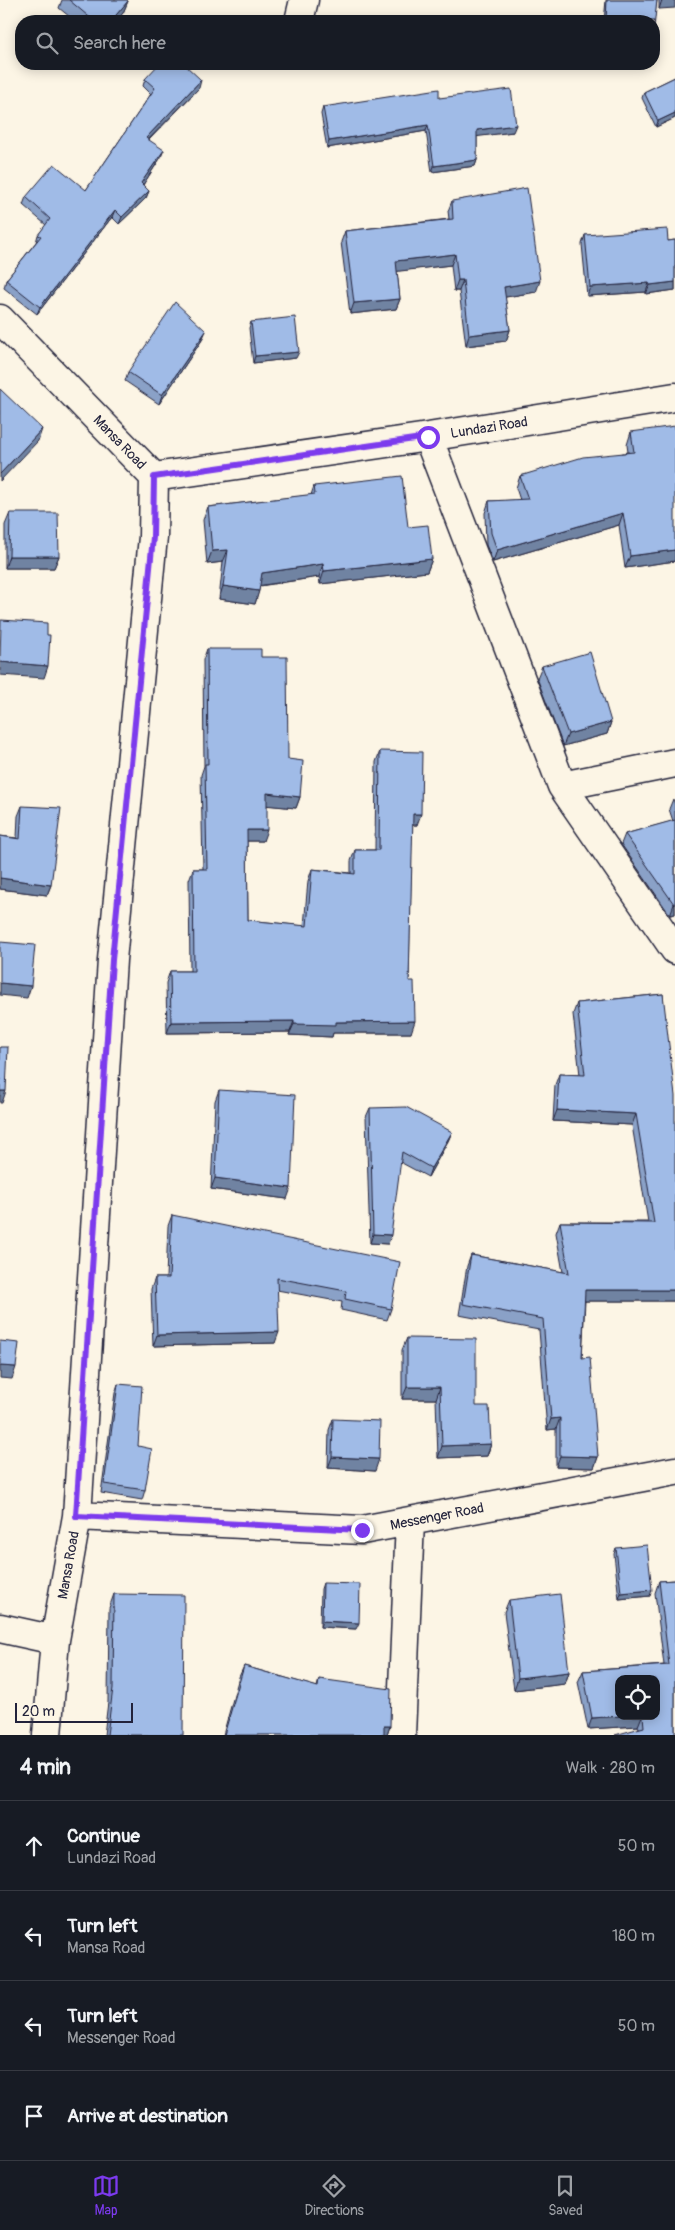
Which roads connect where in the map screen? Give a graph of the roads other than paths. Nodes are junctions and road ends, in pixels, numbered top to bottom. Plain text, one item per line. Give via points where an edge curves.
1 (304, 0) edge
2 (300, 15) edge
3 (0, 320) edge
4 (675, 397) edge
5 (428, 437) junction
6 (154, 477) junction
7 (675, 763) edge
8 (562, 786) junction
9 (675, 950) edge
10 (675, 1471) edge
11 (76, 1516) junction
12 (410, 1521) junction
13 (0, 1628) edge
14 (55, 1640) junction
15 (47, 1735) edge
16 (401, 1735) edge

1 - 2 street
3 - 6 street, Mansa Road
4 - 5 street, Lundazi Road
5 - 6 street, Lundazi Road
5 - 8 street
6 - 11 street, Mansa Road via 153,537 112,960
7 - 8 street
8 - 9 street
10 - 12 street, Messenger Road
11 - 12 street, Messenger Road via 362,1530
11 - 14 street, Mansa Road
12 - 16 street
13 - 14 street
14 - 15 street, Mansa Road

